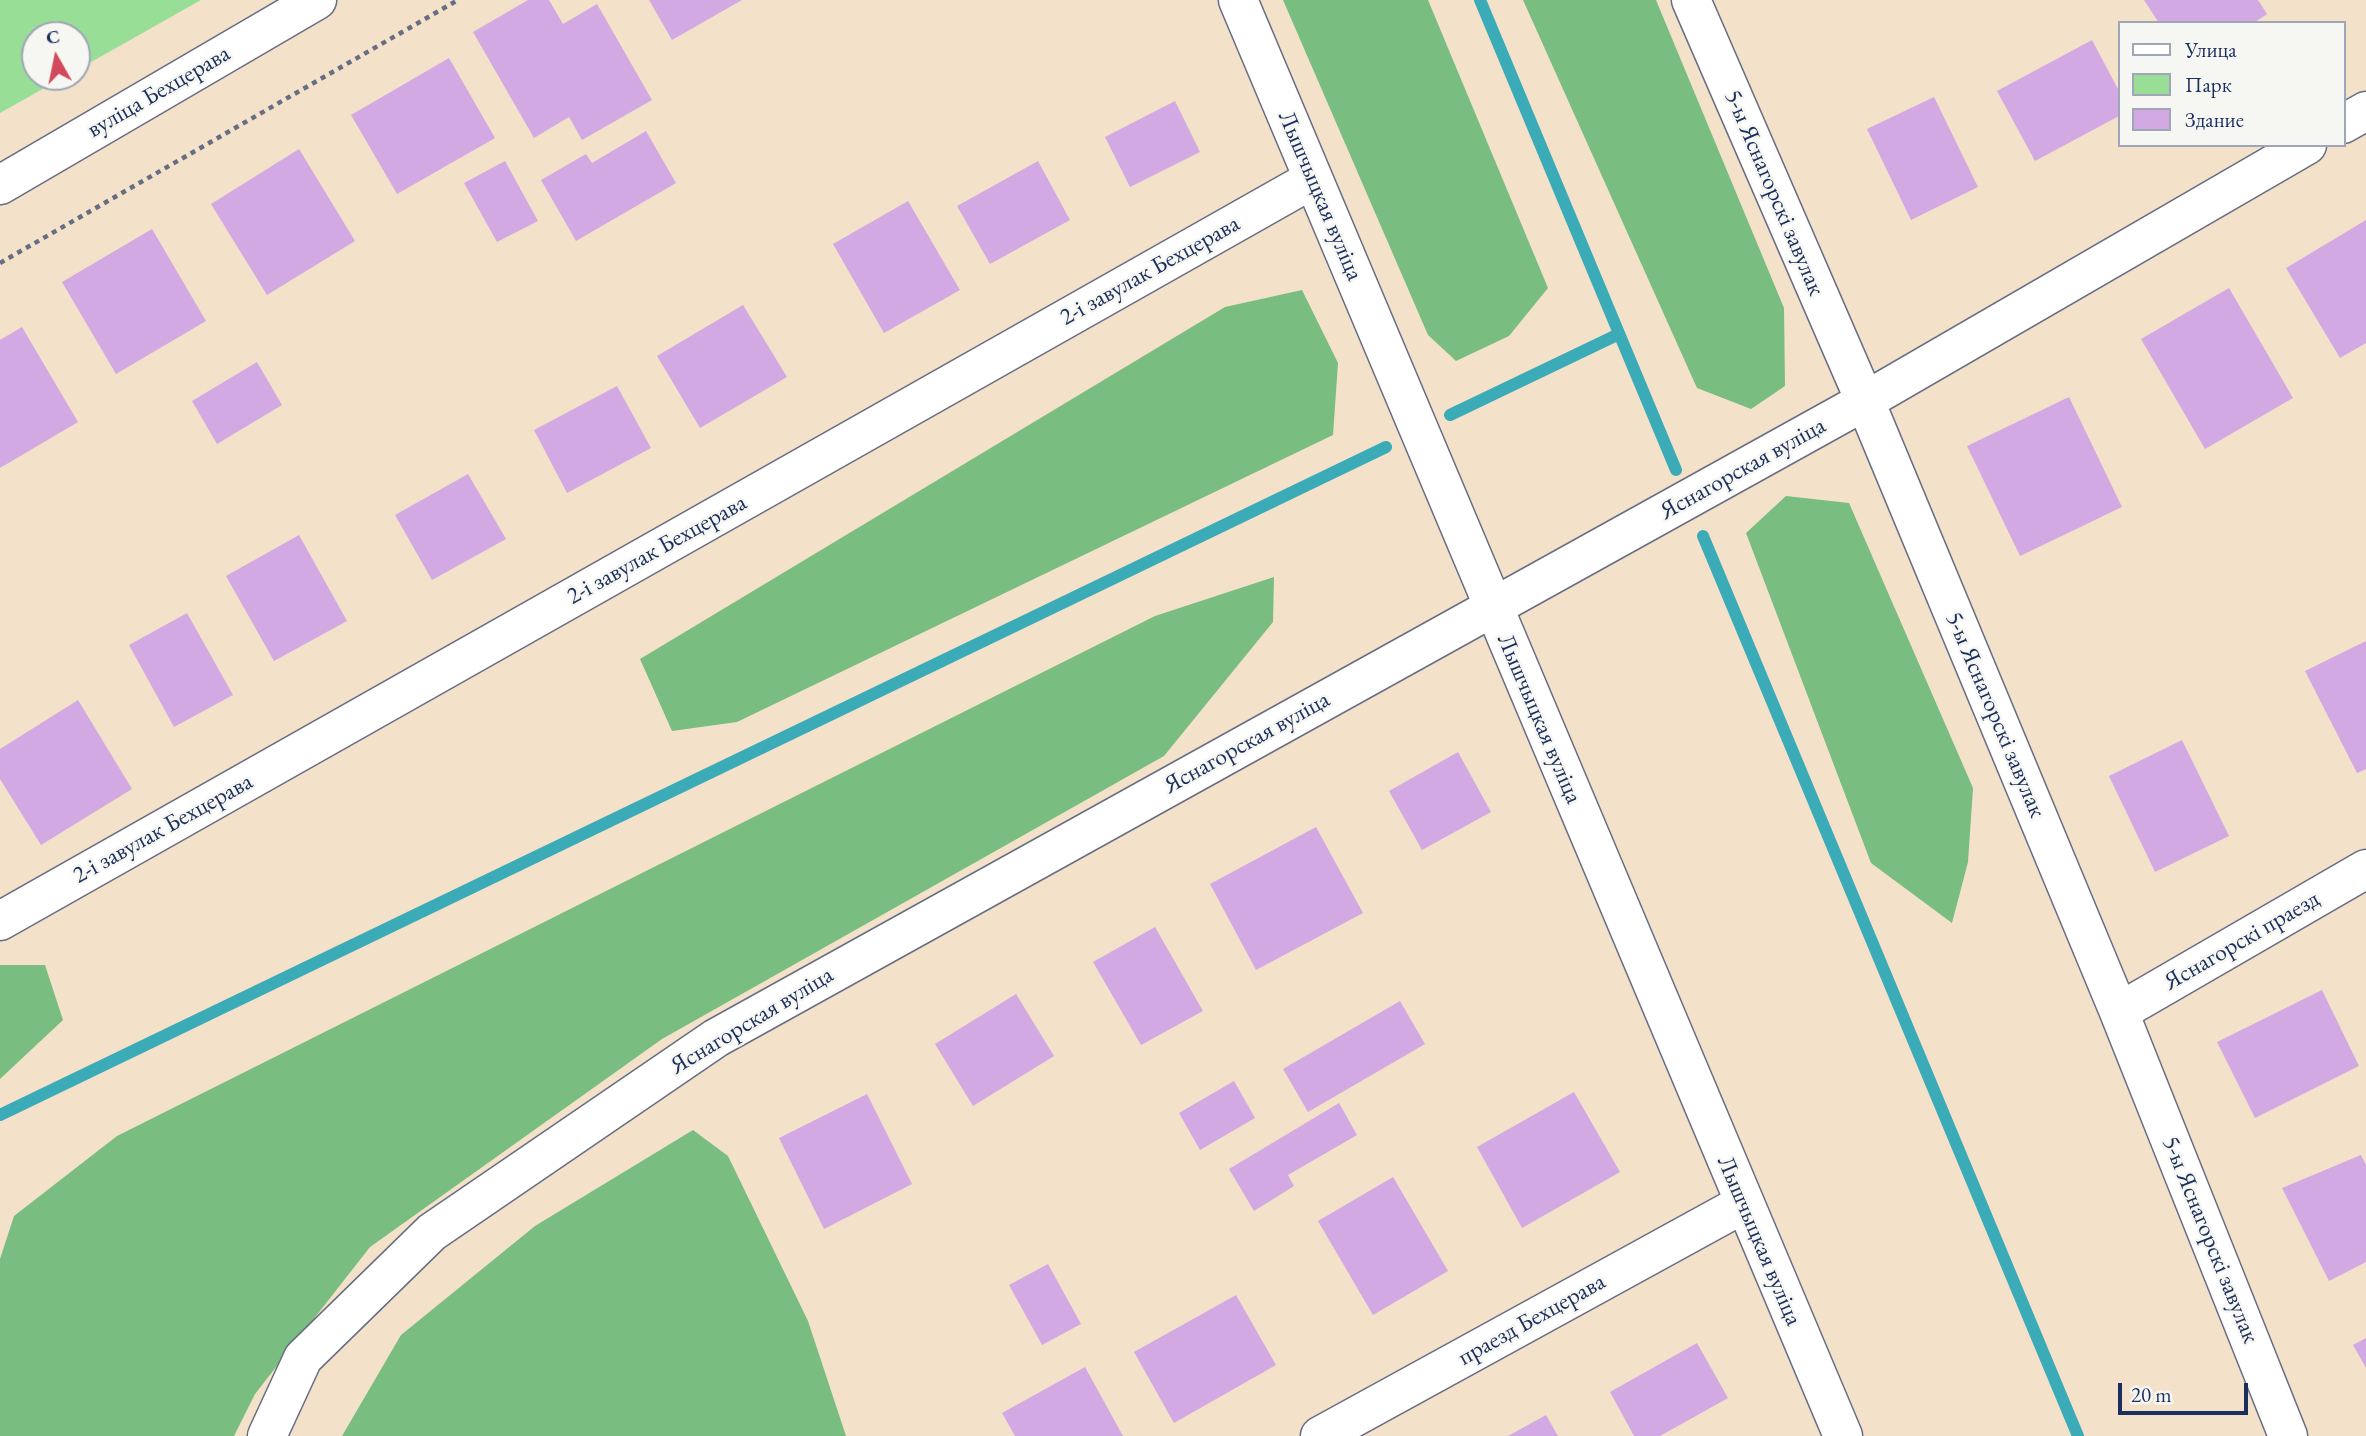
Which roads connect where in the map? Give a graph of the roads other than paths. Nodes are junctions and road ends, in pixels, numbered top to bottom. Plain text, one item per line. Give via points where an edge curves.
1 (317, 0) edge
2 (1238, 0) edge
3 (1690, 0) edge
4 (2366, 111) edge
5 (2345, 123) edge
6 (2304, 147) edge
7 (1313, 179) junction
8 (0, 185) edge
9 (1864, 401) junction
10 (1491, 607) junction
11 (2366, 869) edge
12 (0, 921) edge
13 (2119, 1012) junction
14 (1743, 1204) junction
15 (267, 1436) edge
16 (1320, 1436) edge
17 (1843, 1436) edge
18 (2288, 1436) edge

1 - 8 street, вуліца Бехцерава
2 - 7 street, Лышчыцкая вуліца
3 - 9 street, 5-ы Яснагорскі завулак
4 - 5 street
6 - 9 street, Яснагорская вуліца
7 - 10 street, Лышчыцкая вуліца
7 - 12 street, 2-і завулак Бехцерава
9 - 10 street, Яснагорская вуліца
9 - 13 street, 5-ы Яснагорскі завулак
10 - 14 street, Лышчыцкая вуліца
10 - 15 street, Яснагорская вуліца via 693,1053 432,1232 303,1358
11 - 13 street, Яснагорскі праезд
13 - 18 street, 5-ы Яснагорскі завулак
14 - 16 street, праезд Бехцерава
14 - 17 street, Лышчыцкая вуліца

